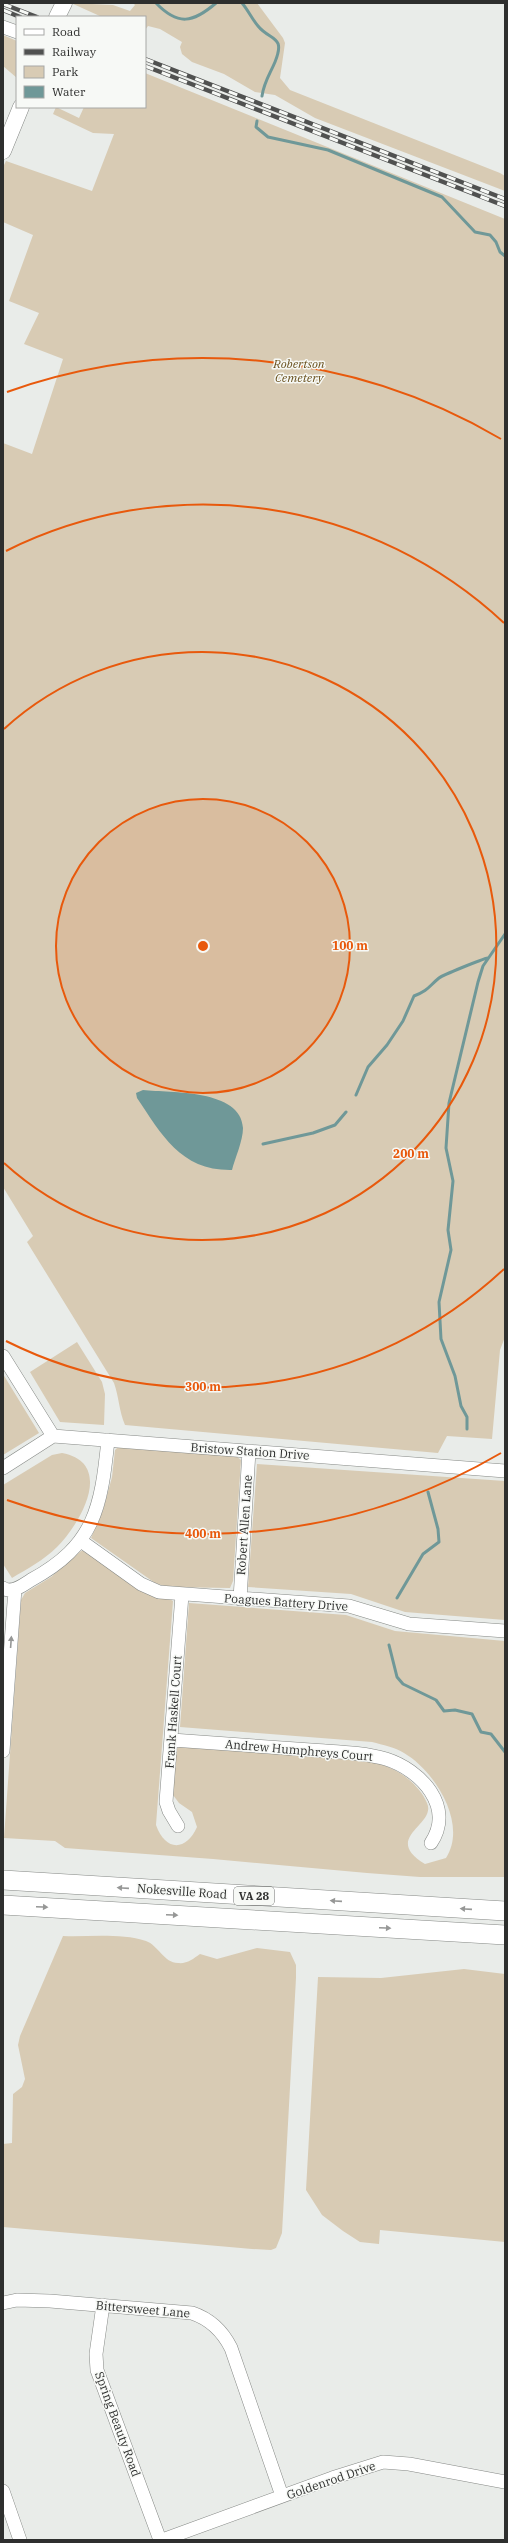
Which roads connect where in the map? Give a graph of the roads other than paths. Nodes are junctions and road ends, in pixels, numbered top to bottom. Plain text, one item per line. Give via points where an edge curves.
1 (64, 3) edge
2 (58, 16) edge
3 (3, 27) edge
4 (16, 32) edge
5 (21, 108) edge
6 (3, 151) edge
7 (3, 1356) edge
8 (53, 1436) junction
9 (108, 1440) junction
10 (249, 1451) junction
11 (3, 1468) edge
12 (505, 1471) edge
13 (81, 1541) junction
14 (9, 1589) edge
15 (182, 1595) junction
16 (240, 1599) junction
17 (505, 1631) edge
18 (172, 1740) junction
19 (3, 1751) edge
20 (178, 1826) dead end
21 (431, 1844) dead end
22 (3, 1880) edge
23 (3, 1905) edge
24 (505, 1911) edge
25 (505, 1935) edge
26 (3, 2303) edge
27 (103, 2305) junction
28 (505, 2482) edge
29 (3, 2491) edge
30 (282, 2496) junction
31 (20, 2540) edge
32 (161, 2540) edge

1 - 2 main road
3 - 4 street
5 - 6 main road
7 - 8 street
8 - 9 street, Bristow Station Drive
8 - 11 street
9 - 10 street, Bristow Station Drive
9 - 13 street via 100,1501
10 - 12 street, Bristow Station Drive
10 - 16 street, Robert Allen Lane
13 - 14 street via 57,1564
13 - 15 street, Poagues Battery Drive via 141,1584 159,1592
19 -> 14 street
15 - 16 street, Poagues Battery Drive
15 - 18 street, Frank Haskell Court
16 - 17 street, Poagues Battery Drive via 350,1606 409,1624
18 - 20 street, Frank Haskell Court via 166,1802
18 - 21 street, Andrew Humphreys Court via 360,1754 396,1763 426,1787 438,1806 440,1827
24 -> 22 highway, Nokesville Road / VA 28
23 -> 25 highway, Nokesville Road / VA 28
26 - 27 street, Bittersweet Lane via 17,2300
27 - 30 street, Bittersweet Lane via 192,2313 204,2317 216,2326 226,2337 231,2348
27 - 32 street, Spring Beauty Road via 96,2354 98,2370
28 - 30 street, Goldenrod Drive via 409,2464 383,2462
29 - 31 street
30 - 32 street, Goldenrod Drive

